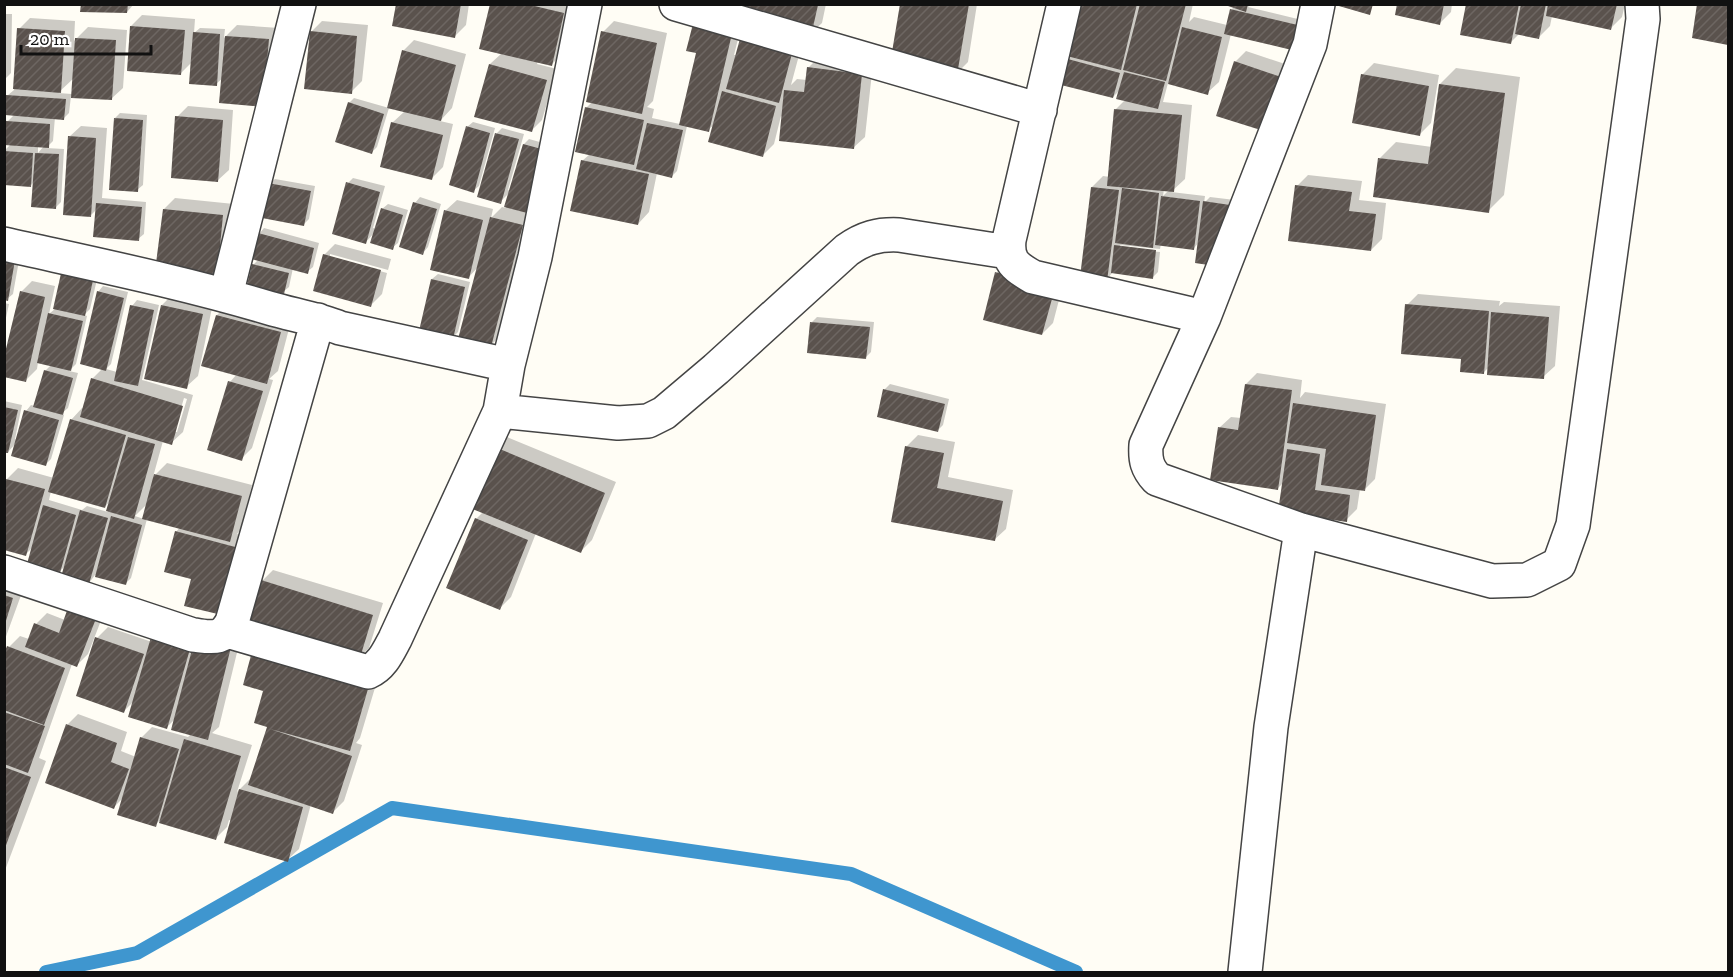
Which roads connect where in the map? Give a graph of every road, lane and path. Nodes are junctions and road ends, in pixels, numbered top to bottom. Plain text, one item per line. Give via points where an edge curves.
1 (298, 4) edge
2 (585, 4) edge
3 (676, 4) edge
4 (1064, 4) edge
5 (1318, 4) edge
6 (1642, 4) edge
7 (1040, 110) junction
8 (4, 244) edge
9 (1008, 252) junction
10 (226, 295) junction
11 (1204, 316) junction
12 (318, 320) junction
13 (508, 365) junction
14 (500, 411) junction
15 (1301, 530) junction
16 (4, 572) edge
17 (227, 631) junction
18 (1245, 972) edge

1 - 10 street
2 - 13 street via 535,257
3 - 7 street
4 - 7 street
5 - 11 street via 1310,44
6 - 15 street via 1573,525 1559,564 1527,580 1492,581
7 - 9 street
8 - 10 street
9 - 11 street via 1019,269 1033,277
9 - 14 street via 899,235 871,237 847,250 716,369 664,413 648,421 618,423
10 - 12 street
11 - 15 street via 1146,445 1149,470 1157,479
12 - 13 street
12 - 17 street
13 - 14 street
14 - 17 street via 395,639 374,670 358,670
15 - 18 street via 1271,727
16 - 17 street via 193,635 215,638

